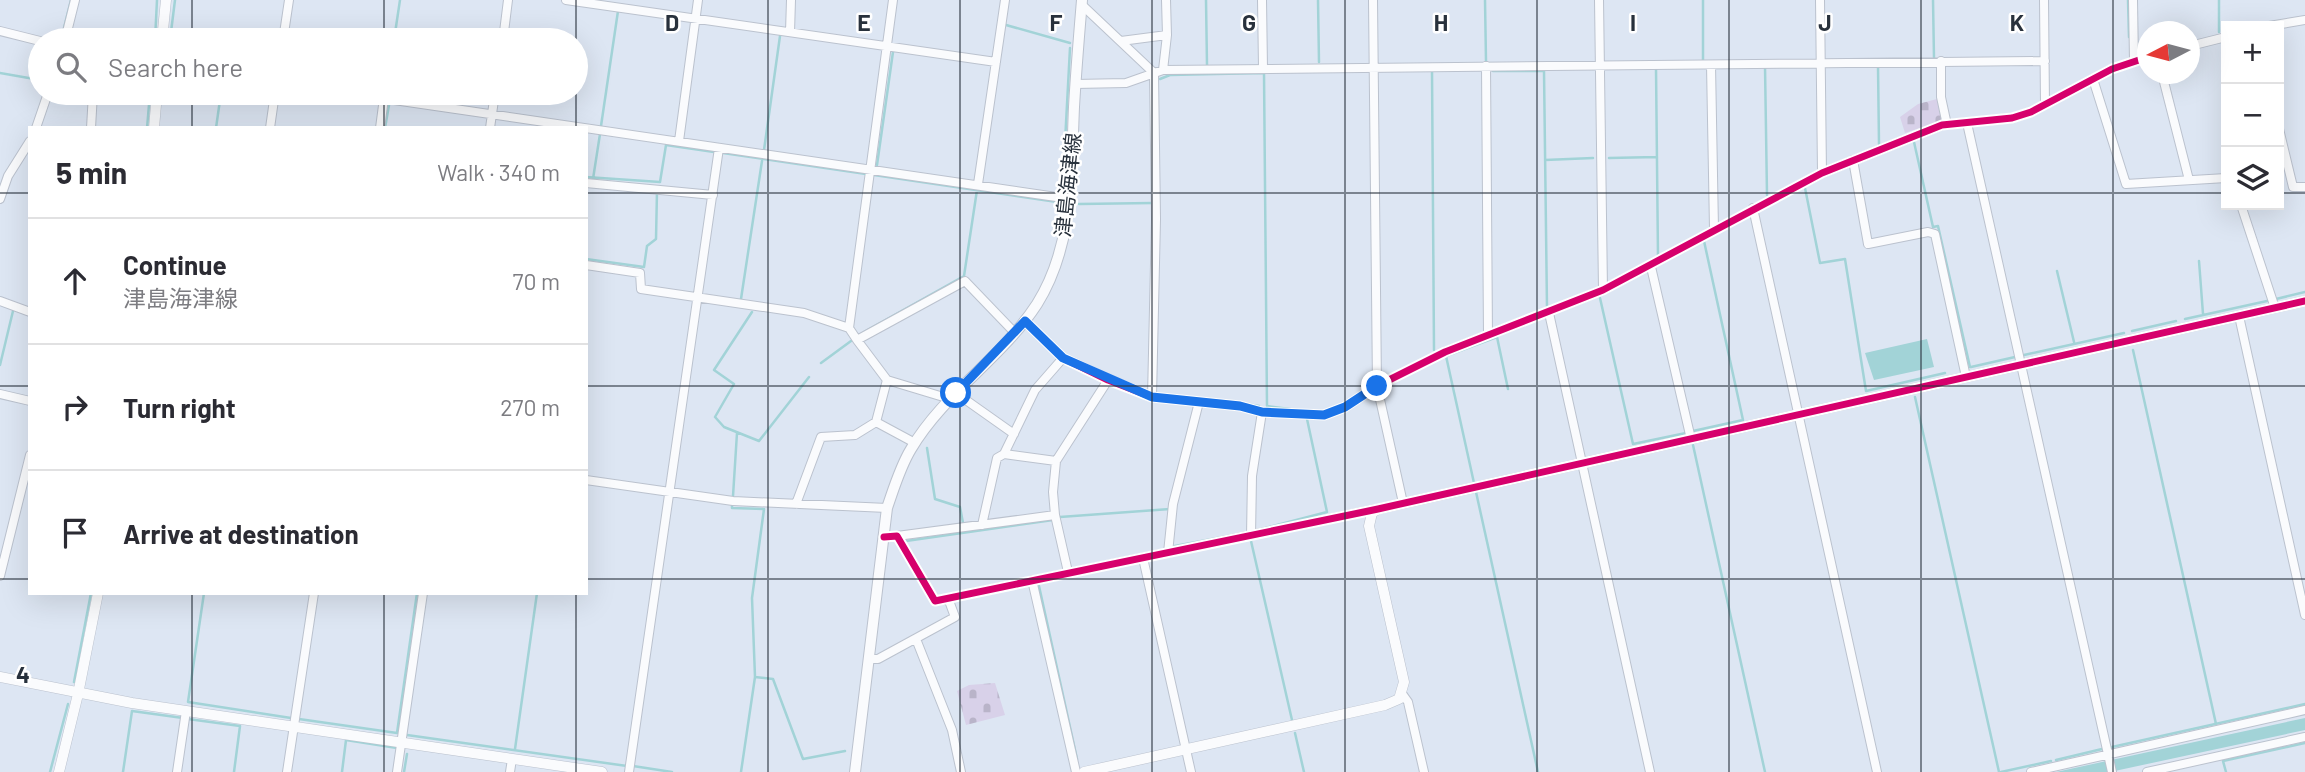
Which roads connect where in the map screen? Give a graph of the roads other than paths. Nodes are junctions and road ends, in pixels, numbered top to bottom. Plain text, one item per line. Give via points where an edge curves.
1 (75, 0) edge
2 (166, 0) edge
3 (289, 0) edge
4 (508, 0) edge
5 (566, 0) edge
6 (698, 0) edge
7 (791, 0) edge
8 (893, 0) edge
9 (1005, 0) edge
10 (1166, 0) edge
11 (1262, 0) edge
12 (1373, 0) edge
13 (1599, 0) edge
14 (1819, 0) edge
15 (2044, 0) edge
16 (2133, 0) edge
17 (1082, 2) edge
18 (696, 19) junction
19 (2305, 20) edge
20 (2284, 24) edge
21 (68, 28) edge
22 (163, 28) edge
23 (285, 28) edge
24 (504, 28) edge
25 (0, 31) edge
26 (790, 32) junction
27 (1167, 35) junction
28 (28, 38) edge
29 (2221, 38) edge
30 (1121, 41) junction
31 (2200, 43) edge
32 (887, 47) junction
33 (2137, 60) edge
34 (1941, 61) junction
35 (2045, 61) junction
36 (2134, 61) junction
37 (996, 62) junction
38 (1820, 62) junction
39 (1711, 65) junction
40 (1374, 66) junction
41 (1486, 66) junction
42 (1600, 67) junction
43 (1263, 68) junction
44 (1163, 70) junction
45 (1154, 73) junction
46 (2093, 79) junction
47 (1075, 84) junction
48 (2165, 84) edge
49 (44, 105) edge
50 (92, 105) edge
51 (156, 105) edge
52 (273, 105) edge
53 (383, 105) edge
54 (431, 105) edge
55 (493, 105) edge
56 (2045, 105) junction
57 (492, 114) junction
58 (1967, 123) junction
59 (1947, 125) junction
60 (37, 126) edge
61 (91, 126) edge
62 (154, 126) edge
63 (270, 126) edge
64 (380, 126) edge
65 (490, 126) edge
66 (575, 126) edge
67 (588, 128) edge
68 (679, 141) junction
69 (2284, 147) edge
70 (719, 148) junction
71 (26, 158) edge
72 (1853, 160) junction
73 (2289, 167) junction
74 (2284, 168) edge
75 (869, 169) junction
76 (1822, 173) junction
77 (2221, 178) edge
78 (2189, 180) junction
79 (588, 183) edge
80 (978, 184) junction
81 (2305, 187) edge
82 (713, 195) junction
83 (0, 199) edge
84 (1070, 199) junction
85 (1753, 208) junction
86 (2243, 210) edge
87 (1714, 229) junction
88 (588, 265) edge
89 (1651, 267) junction
90 (1603, 290) junction
91 (698, 298) junction
92 (0, 300) edge
93 (2305, 301) edge
94 (2275, 308) junction
95 (28, 311) edge
96 (1549, 313) junction
97 (2239, 316) junction
98 (1025, 321) junction
99 (849, 328) junction
100 (1015, 333) junction
101 (1488, 336) junction
102 (858, 340) junction
103 (1063, 358) junction
104 (2021, 365) junction
105 (1966, 377) junction
106 (887, 380) junction
107 (1108, 380) junction
108 (1377, 386) junction
109 (0, 394) edge
110 (953, 396) junction
111 (1152, 397) junction
112 (28, 401) edge
113 (1199, 402) junction
114 (1262, 412) junction
115 (1798, 415) junction
116 (876, 422) junction
117 (1014, 434) junction
118 (1691, 439) junction
119 (915, 443) junction
120 (1004, 454) junction
121 (1056, 461) junction
122 (28, 463) edge
123 (1582, 464) junction
124 (588, 480) edge
125 (670, 492) junction
126 (1403, 503) junction
127 (796, 504) junction
128 (887, 508) junction
129 (1378, 509) junction
130 (1055, 515) junction
131 (982, 525) junction
132 (897, 536) junction
133 (1251, 536) junction
134 (884, 537) junction
135 (1168, 552) junction
136 (1143, 558) junction
137 (1068, 572) junction
138 (0, 576) edge
139 (1032, 580) junction
140 (98, 595) edge
141 (314, 595) edge
142 (423, 595) edge
143 (948, 598) junction
144 (2305, 615) edge
145 (916, 639) junction
146 (871, 659) junction
147 (0, 677) edge
148 (78, 694) junction
149 (1403, 695) junction
150 (186, 710) junction
151 (2305, 710) edge
152 (294, 726) junction
153 (2305, 737) edge
154 (402, 742) junction
155 (1186, 749) junction
156 (2108, 756) junction
157 (512, 759) junction
158 (58, 772) edge
159 (177, 772) edge
160 (287, 772) edge
161 (397, 772) edge
162 (510, 772) edge
163 (603, 772) edge
164 (629, 772) edge
165 (855, 772) edge
166 (961, 772) edge
167 (1076, 772) edge
168 (1084, 772) edge
169 (1191, 772) edge
170 (1424, 772) edge
171 (1650, 772) edge
172 (1877, 772) edge
173 (2031, 772) edge
174 (2112, 772) edge
175 (2147, 772) edge

1 - 21 street
2 - 22 street
3 - 23 street
4 - 24 street
5 - 18 street
6 - 18 street
7 - 26 street
8 - 32 street
9 - 37 street
10 - 27 street
11 - 43 street
12 - 40 street
13 - 42 street
14 - 38 street
15 - 35 street
16 - 36 street
17 - 30 street
17 - 47 main road, 津島海津線
18 - 26 street
18 - 68 street
19 - 20 street
25 - 28 street
26 - 32 street
27 - 30 street
27 - 44 street
29 - 31 street
30 - 45 street
32 - 37 street
32 - 75 street
33 - 36 street
34 - 35 street
34 - 38 street
34 - 59 street
35 - 56 street
36 - 46 street
37 - 80 street
38 - 39 street
38 - 76 street
39 - 42 street
39 - 87 street
40 - 41 street
40 - 43 street
40 - 108 street
41 - 42 street
41 - 101 street
42 - 90 street
43 - 44 street
44 - 45 street
45 - 47 street via 1126,83
45 - 111 street
46 - 56 street
46 - 78 street via 2126,184
47 - 84 main road, 津島海津線
48 - 78 street
49 - 60 street
50 - 61 street
51 - 62 street
52 - 63 street
53 - 64 street
54 - 57 street
55 - 57 street
56 - 58 street via 2012,118
57 - 65 street
57 - 66 street
58 - 59 street
58 - 104 street
59 - 72 street
67 - 68 street
68 - 70 street
69 - 73 street
70 - 75 street
70 - 82 street
71 - 83 street via 8,176
72 - 76 street
72 - 105 street via 1868,244 1935,234
73 - 74 street
73 - 81 street via 2293,187
75 - 80 street
75 - 99 street
76 - 85 street
77 - 78 street
79 - 82 street
80 - 84 street
82 - 91 street
84 - 98 main road, 津島海津線 via 1051,277
85 - 87 street
85 - 115 street
86 - 94 street
87 - 89 street
88 - 91 street via 640,273 641,289
89 - 90 street
89 - 118 street
90 - 96 street
91 - 99 street via 804,313
91 - 125 street
92 - 95 street
93 - 94 street
94 - 97 street
96 - 101 street
96 - 123 street
97 - 104 street
97 - 144 street
98 - 100 main road, 津島海津線
98 - 103 street
99 - 102 street
100 - 102 street via 965,281
100 - 110 main road, 津島海津線
101 - 108 street
102 - 106 street
103 - 107 street
103 - 117 street via 1035,390
104 - 105 street
104 - 156 street
105 - 115 street
106 - 110 street
106 - 116 street
107 - 111 street
107 - 121 street
108 - 114 street via 1324,415
108 - 126 street
109 - 112 street
110 - 117 street
110 - 119 main road, 津島海津線
111 - 113 street
113 - 114 street
113 - 135 street via 1173,504
114 - 133 street via 1252,476
115 - 118 street
115 - 172 street
116 - 119 street
116 - 127 street via 848,437 821,437
117 - 120 street
118 - 123 street
119 - 128 main road, 津島海津線
120 - 121 street
120 - 131 street via 997,458
121 - 130 street
122 - 138 street
123 - 126 street
123 - 171 street
124 - 125 street
125 - 127 street
125 - 164 street
126 - 129 street
127 - 128 street
128 - 134 main road, 津島海津線
129 - 133 street
129 - 149 street via 1369,526 1404,682
130 - 131 street
130 - 137 street
131 - 132 street
132 - 134 street
132 - 143 street via 930,597 934,601
133 - 135 street
134 - 146 main road, 津島海津線
135 - 136 street
136 - 137 street
136 - 155 street
137 - 139 street
139 - 143 street
139 - 167 street
140 - 148 street
141 - 152 street
142 - 154 street
143 - 145 street via 955,617
145 - 146 street
145 - 166 street via 951,730
146 - 165 main road, 津島海津線
147 - 148 street
148 - 150 street
148 - 158 street
149 - 155 street via 1385,705
149 - 170 street
150 - 152 street
150 - 159 street
151 - 156 street
152 - 154 street
152 - 160 street
153 - 175 street
154 - 157 street
154 - 161 street
155 - 168 street
155 - 169 street
156 - 173 street
156 - 174 street
157 - 162 street
157 - 163 street

